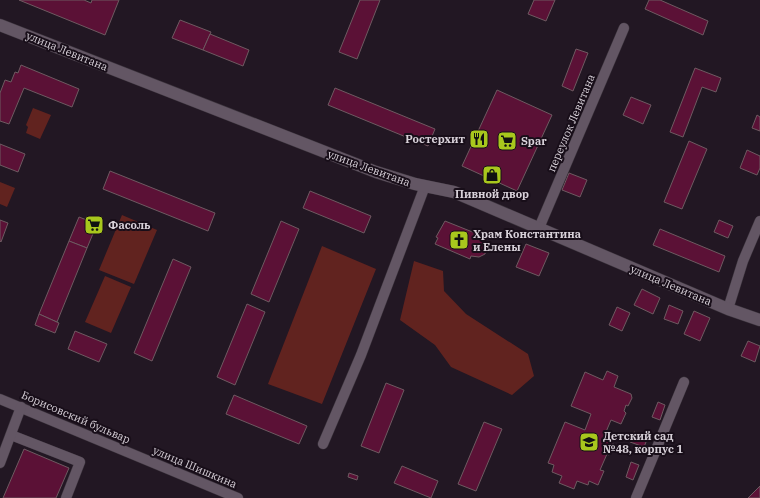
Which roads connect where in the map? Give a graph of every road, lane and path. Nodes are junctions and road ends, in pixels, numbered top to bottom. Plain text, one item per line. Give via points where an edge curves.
1 (0, 25) edge
2 (624, 28) dead end
3 (425, 186) junction
4 (760, 221) edge
5 (539, 228) junction
6 (728, 309) junction
7 (760, 320) edge
8 (684, 382) dead end
9 (0, 399) edge
10 (21, 407) junction
11 (10, 436) junction
12 (323, 444) dead end
13 (143, 458) joint
14 (0, 463) edge
15 (66, 498) edge
16 (238, 498) edge
17 (636, 498) edge

1 - 3 street, улица Левитана via 376,172
2 - 5 street, переулок Левитана
3 - 5 street, улица Левитана via 454,192
3 - 12 street via 361,355
4 - 6 street via 743,261
5 - 6 street, улица Левитана
6 - 7 street, улица Левитана
8 - 17 street
9 - 10 street, Борисовский бульвар
10 - 11 street
10 - 13 street, Борисовский бульвар
11 - 14 street
11 - 15 street via 80,462
13 - 16 street, улица Шишкина

